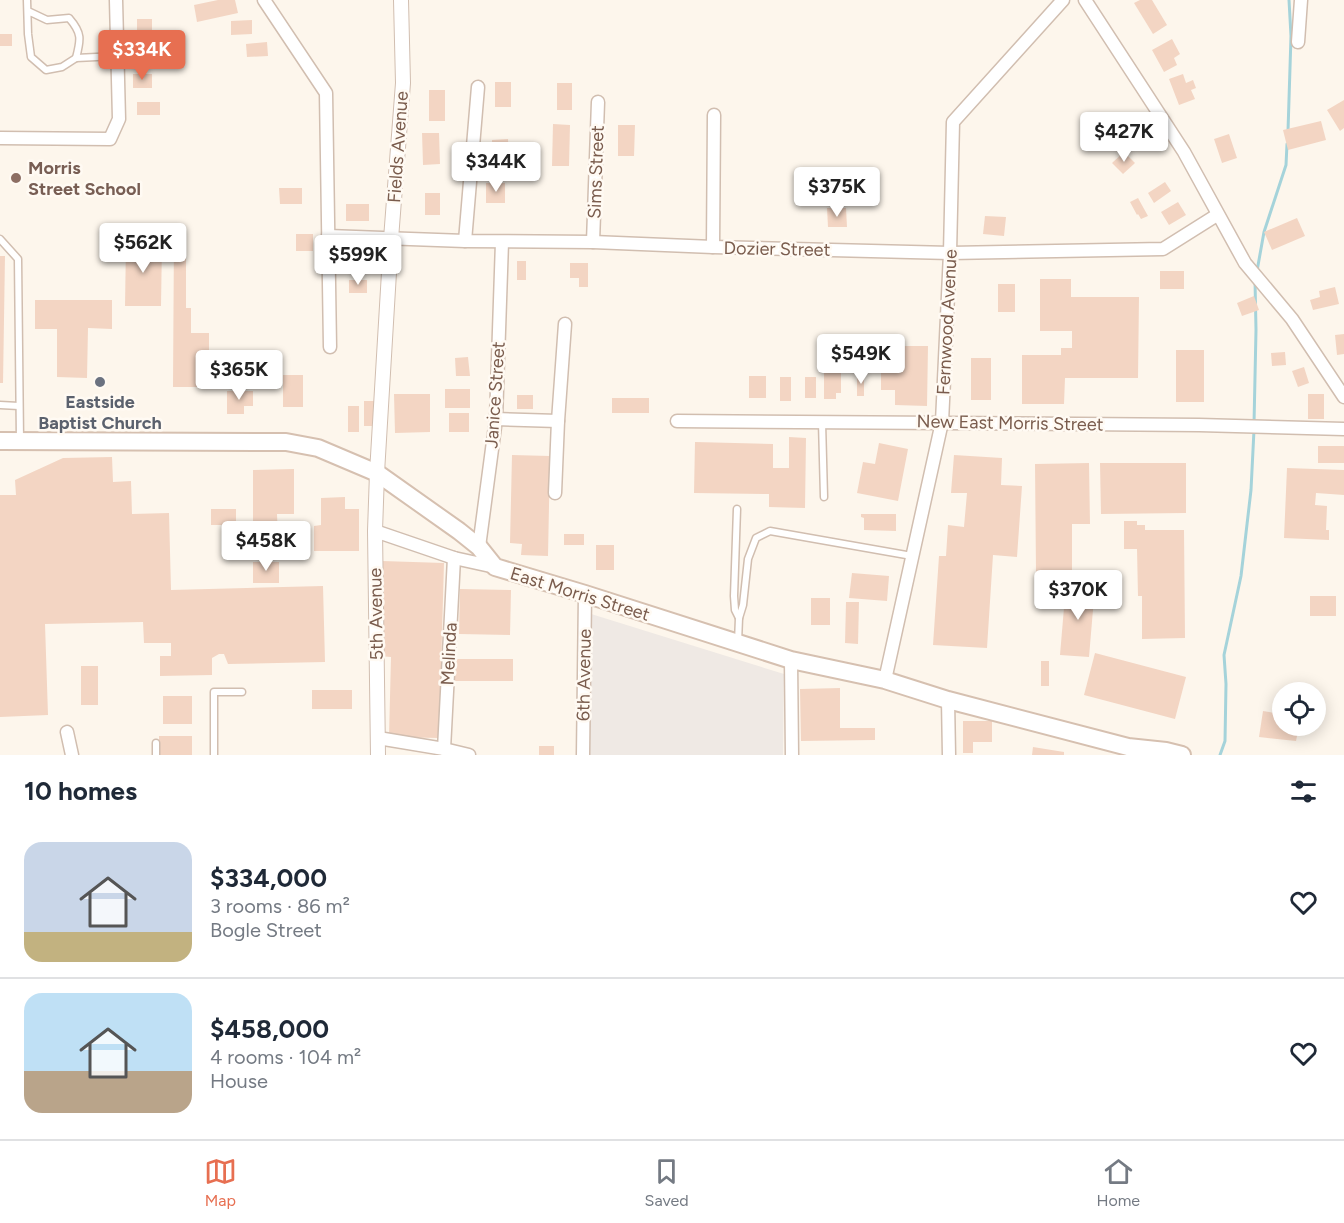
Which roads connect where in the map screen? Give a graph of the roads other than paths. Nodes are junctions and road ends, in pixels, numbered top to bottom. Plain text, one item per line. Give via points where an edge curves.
1 (27, 0) edge
2 (116, 0) edge
3 (264, 0) edge
4 (401, 0) edge
5 (1063, 0) edge
6 (1085, 0) edge
7 (1301, 0) edge
8 (28, 11) junction
9 (1298, 42) dead end
10 (117, 56) junction
11 (76, 58) junction
12 (478, 87) dead end
13 (598, 102) dead end
14 (714, 115) dead end
15 (0, 138) edge
16 (1217, 215) junction
17 (328, 236) junction
18 (0, 239) edge
19 (391, 239) junction
20 (465, 242) junction
21 (502, 242) junction
22 (593, 242) junction
23 (713, 247) junction
24 (950, 253) junction
25 (565, 324) dead end
26 (330, 347) dead end
27 (1344, 397) edge
28 (0, 405) edge
29 (19, 406) junction
30 (496, 419) junction
31 (558, 421) junction
32 (677, 421) dead end
33 (822, 422) junction
34 (942, 422) junction
35 (1344, 429) edge
36 (0, 441) edge
37 (20, 441) junction
38 (377, 473) junction
39 (555, 494) dead end
40 (824, 497) dead end
41 (737, 509) dead end
42 (375, 531) junction
43 (479, 547) junction
44 (912, 556) junction
45 (454, 558) junction
46 (495, 567) junction
47 (585, 594) junction
48 (739, 618) junction
49 (738, 643) junction
50 (791, 660) junction
51 (885, 680) junction
52 (242, 692) dead end
53 (948, 700) junction
54 (67, 732) dead end
55 (378, 738) junction
56 (156, 742) dead end
57 (444, 749) junction
58 (1128, 751) edge
59 (72, 755) edge
60 (156, 755) edge
61 (214, 755) edge
62 (378, 755) edge
63 (469, 755) edge
64 (583, 755) edge
65 (792, 755) edge
66 (949, 755) edge
67 (1182, 755) edge

1 - 8 lane
2 - 10 street
3 - 17 street via 326,93
4 - 19 street, Fields Avenue via 403,83
5 - 24 street, Fernwood Avenue via 953,122
6 - 16 street via 1184,152
7 - 9 street
8 - 11 lane via 47,20 69,18 81,41
8 - 11 lane via 30,57 46,70 63,67
10 - 11 lane
10 - 15 street via 119,119 110,139
12 - 20 street
13 - 22 street, Sims Street
14 - 23 street
16 - 24 street, Dozier Street via 1163,249
16 - 27 street via 1245,263 1292,319
17 - 19 street, Dozier Street
17 - 26 street
18 - 29 lane via 18,259
19 - 20 street, Dozier Street
19 - 38 street, Fields Avenue
20 - 21 street, Dozier Street
21 - 22 street, Dozier Street
21 - 30 street, Janice Street
22 - 23 street, Dozier Street
23 - 24 street, Dozier Street
24 - 34 street, Fernwood Avenue
25 - 31 street
28 - 29 lane
29 - 37 lane
30 - 31 street
30 - 43 street, Janice Street
31 - 39 street
32 - 33 street, New East Morris Street
33 - 34 street, New East Morris Street
33 - 40 lane
34 - 35 street, New East Morris Street
34 - 44 street, Fernwood Avenue
36 - 37 main road, East Morris Street
37 - 38 main road, East Morris Street via 286,442 318,448
38 - 42 street, 5th Avenue
38 - 43 main road, East Morris Street
41 - 48 lane via 734,596
42 - 45 street
42 - 55 street, 5th Avenue
43 - 46 main road, East Morris Street
44 - 48 lane via 770,531 756,537 748,559
44 - 51 street, Fernwood Avenue
45 - 46 street
45 - 57 street, Melinda
46 - 47 main road, East Morris Street
47 - 49 main road, East Morris Street
47 - 64 street, 6th Avenue
48 - 49 lane
49 - 50 main road, East Morris Street
50 - 51 main road, East Morris Street
50 - 65 street
51 - 53 main road, East Morris Street
52 - 61 lane via 214,692
53 - 58 main road, East Morris Street
53 - 66 street
54 - 59 street
55 - 57 street
55 - 62 street, 5th Avenue
56 - 60 lane
57 - 63 street
58 - 67 main road, East Morris Street

